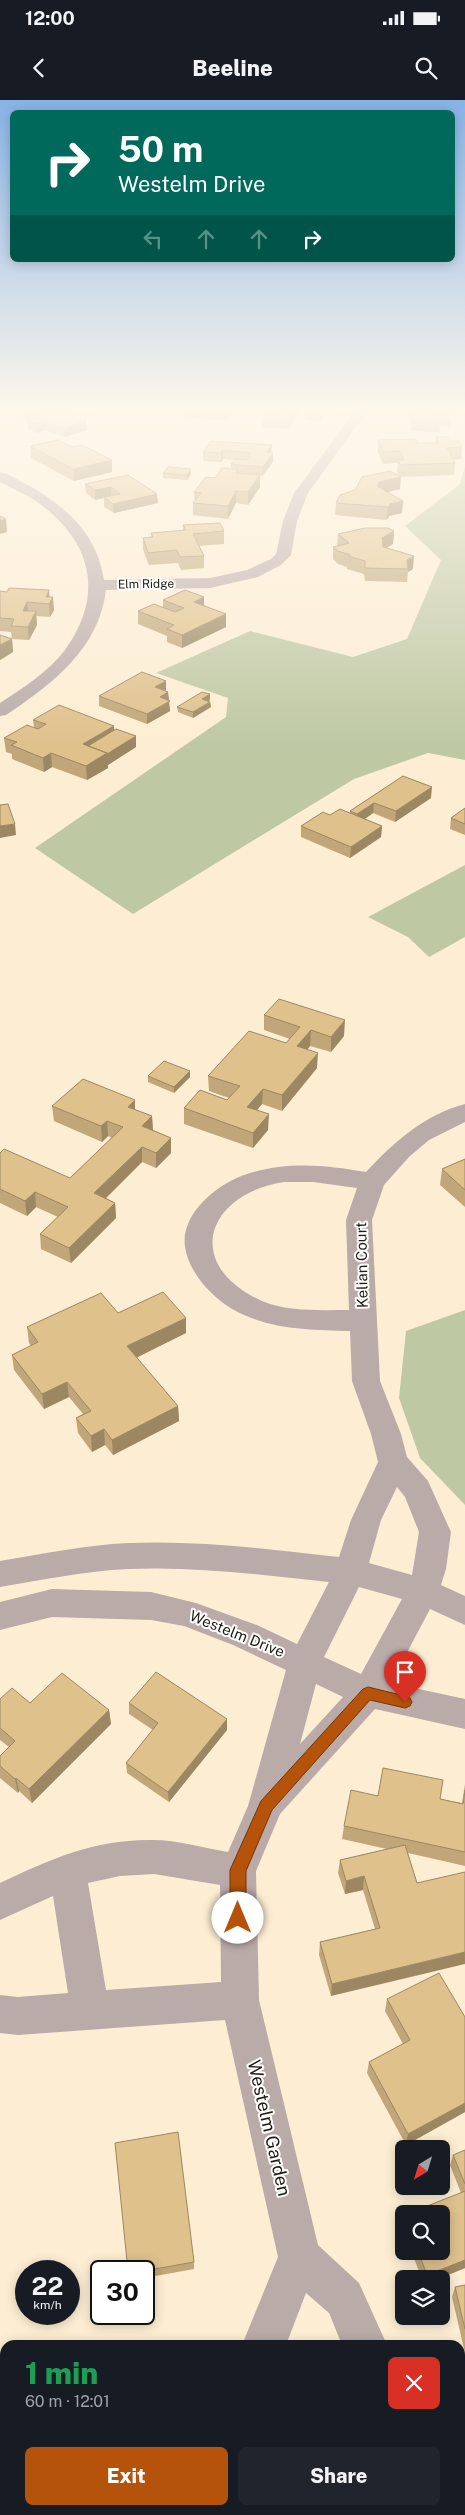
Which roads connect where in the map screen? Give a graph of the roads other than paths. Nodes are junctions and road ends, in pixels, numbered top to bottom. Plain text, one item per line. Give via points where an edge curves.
1 (66, 520) edge
2 (291, 520) edge
3 (252, 574) junction
4 (267, 581) dead end
5 (99, 585) junction
6 (0, 711) edge
7 (465, 1112) edge
8 (372, 1182) junction
9 (363, 1320) junction
10 (393, 1462) junction
11 (351, 1571) junction
12 (0, 1574) edge
13 (423, 1591) junction
14 (465, 1610) edge
15 (0, 1616) edge
16 (305, 1662) junction
17 (368, 1693) junction
18 (465, 1714) edge
19 (266, 1806) junction
20 (67, 1870) junction
21 (238, 1870) junction
22 (0, 1902) edge
23 (240, 2000) junction
24 (90, 2009) junction
25 (0, 2014) edge
26 (299, 2257) junction
27 (266, 2340) edge
28 (363, 2340) edge

1 - 5 street via 90,549 97,566
2 - 3 street, Elm Ridge via 283,555
3 - 4 street
3 - 5 street, Elm Ridge via 210,583
5 - 6 street via 98,604 91,624 78,645 61,665
7 - 8 street, Kelian Court via 420,1134
8 - 9 street, Kelian Court via 359,1220
8 - 9 street, Kelian Court via 312,1173 287,1173 254,1180 229,1194 208,1214 198,1237 203,1264 224,1289 252,1308 282,1316
9 - 10 street, Kelian Court via 366,1381
10 - 11 street via 366,1520
10 - 13 street, Kelian Court via 417,1490 435,1532
11 - 12 street via 227,1558 129,1556 53,1564
11 - 13 street
11 - 16 street, Westelm Garden
13 - 14 street
13 - 17 street, Kelian Court
15 - 16 street, Westelm Drive via 52,1603 151,1606 202,1619
16 - 17 street, Westelm Drive
16 - 19 street, Westelm Garden
17 - 18 street, Westelm Drive
17 - 19 street, Westelm Garden
19 - 21 street, Westelm Garden
20 - 21 street via 120,1859 154,1857
20 - 22 street
20 - 24 street
21 - 23 street, Westelm Garden
23 - 24 street
23 - 26 street, Westelm Garden
24 - 25 street via 18,2016
26 - 27 street
26 - 28 street via 344,2298

